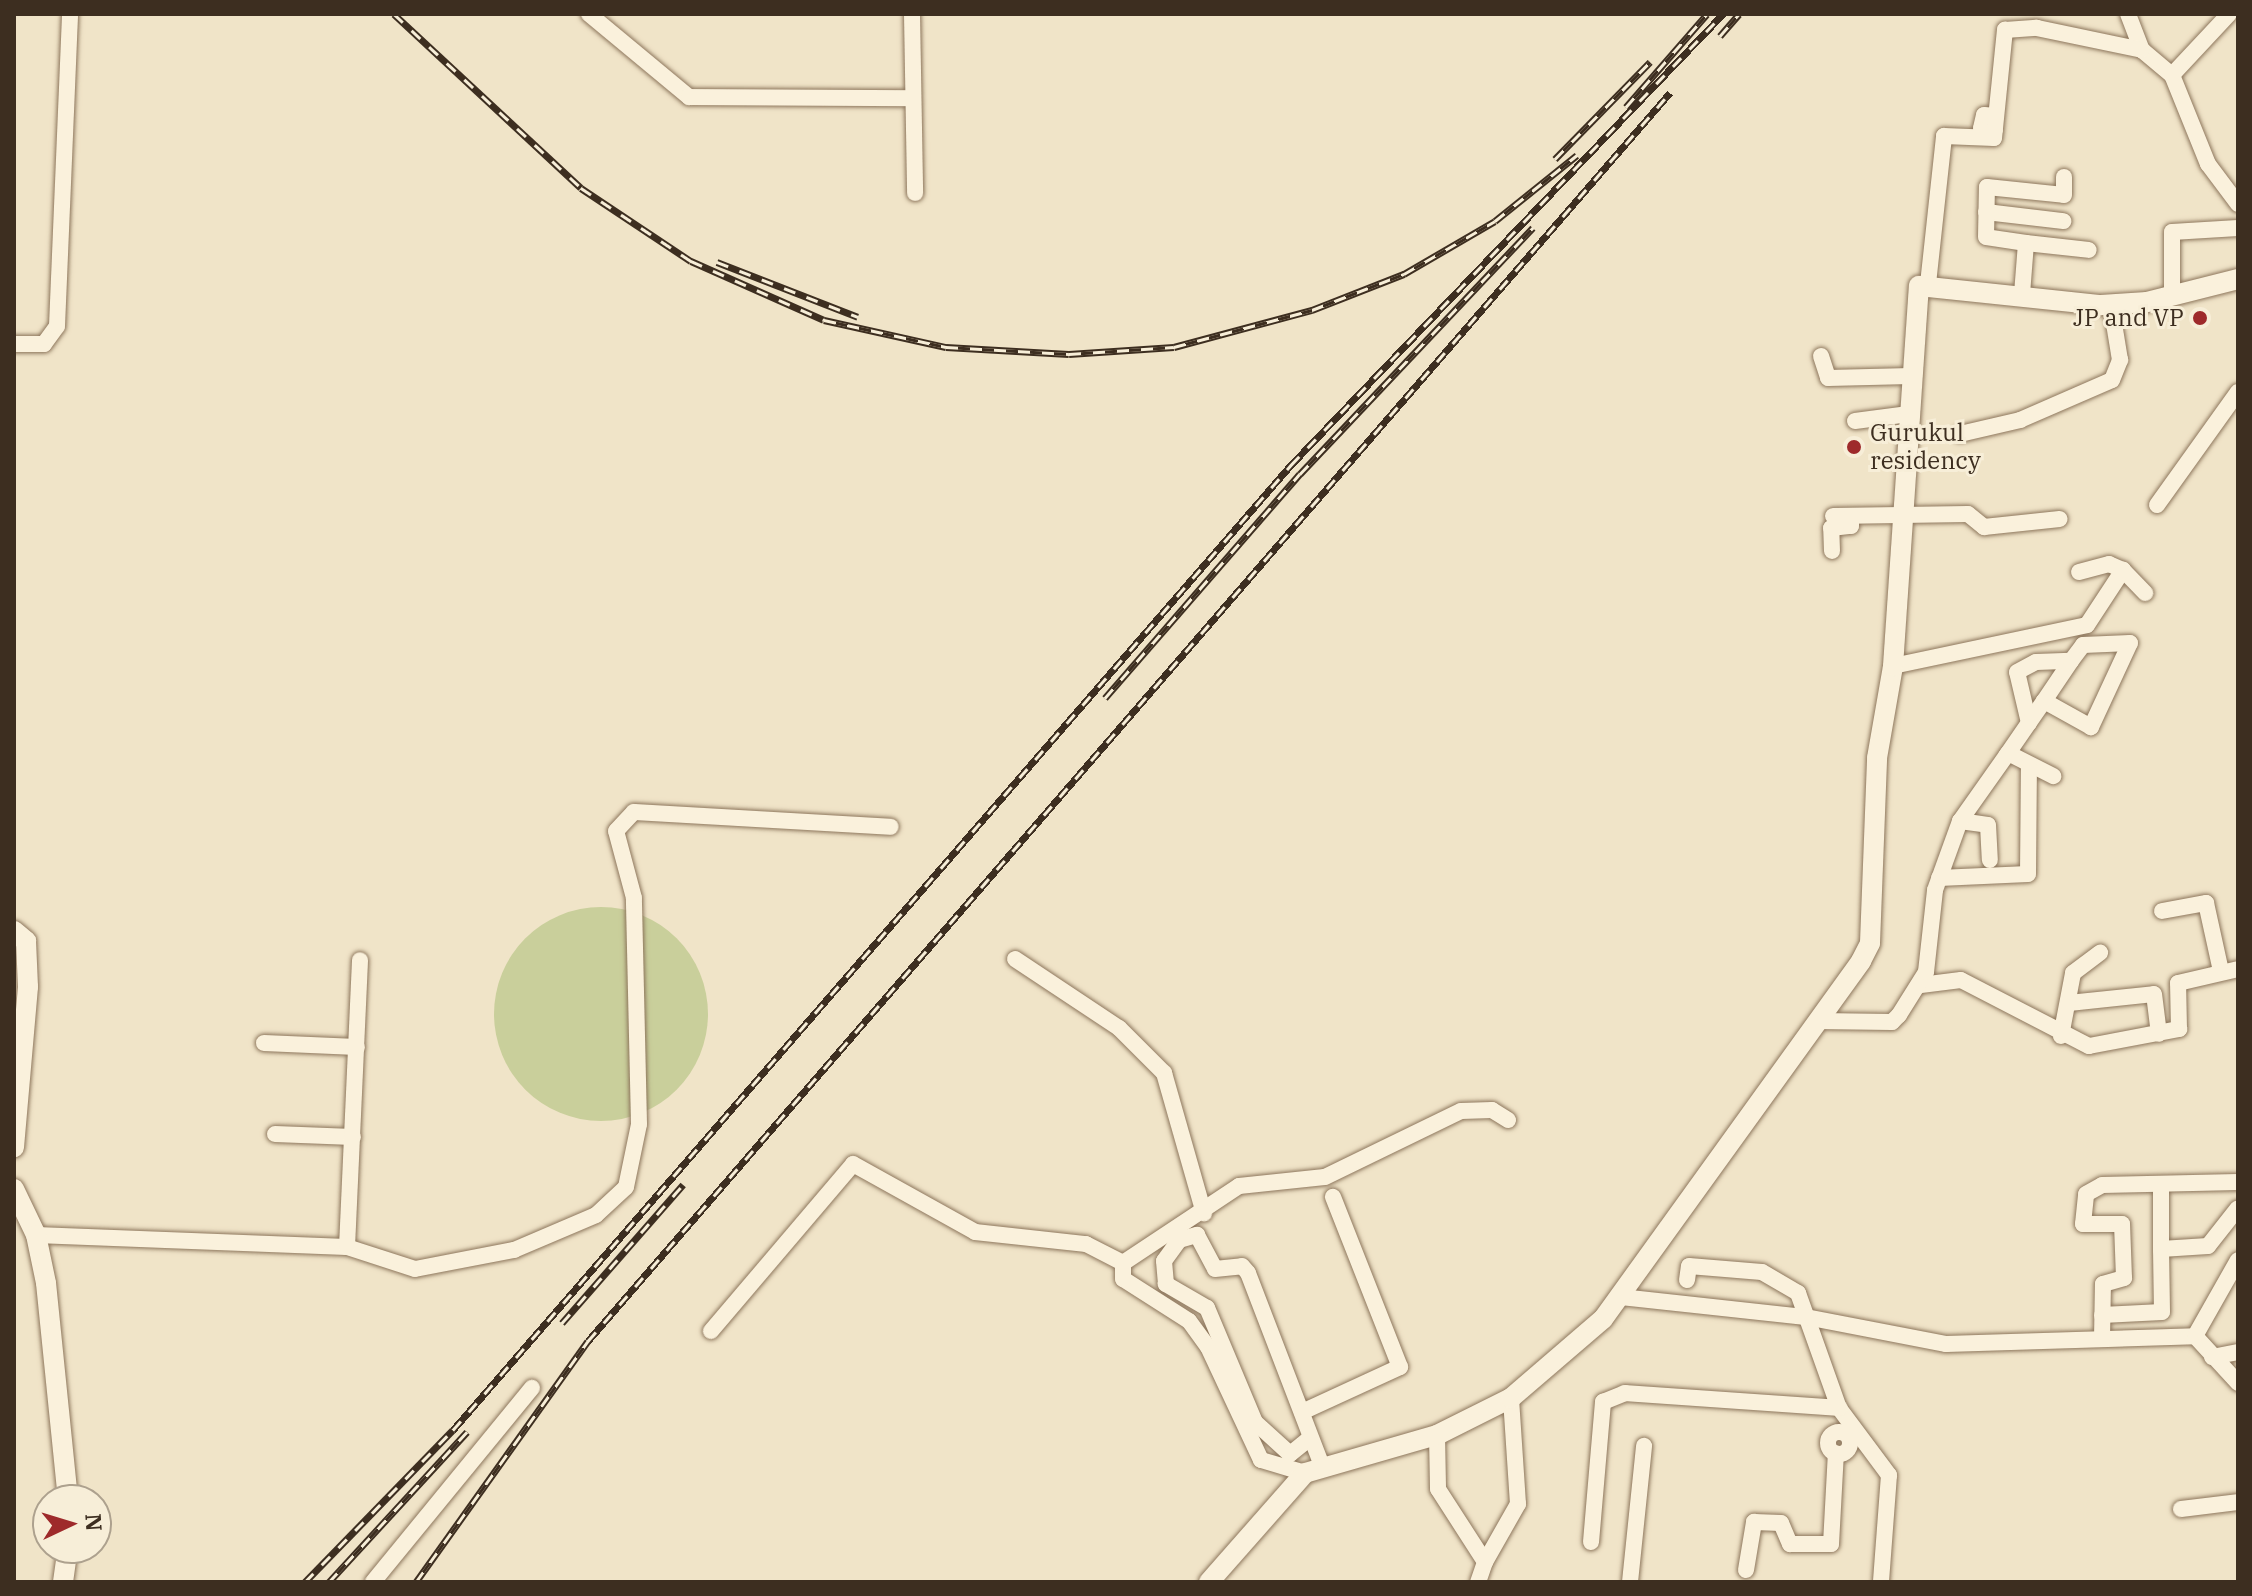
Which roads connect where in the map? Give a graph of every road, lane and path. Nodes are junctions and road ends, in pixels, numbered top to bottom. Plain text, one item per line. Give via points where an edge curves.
1 (70, 14) edge
2 (912, 14) edge
3 (2128, 14) edge
4 (2229, 14) edge
5 (596, 16) edge
6 (2036, 21) edge
7 (2142, 50) junction
8 (2172, 75) junction
9 (910, 98) junction
10 (2064, 177) dead end
11 (915, 193) dead end
12 (2064, 195) junction
13 (2238, 204) edge
14 (1986, 212) junction
15 (2063, 221) junction
16 (2238, 228) edge
17 (2026, 243) junction
18 (2063, 247) junction
19 (2089, 250) dead end
20 (2238, 279) edge
21 (1928, 284) junction
22 (2022, 294) junction
23 (2172, 297) junction
24 (2111, 305) junction
25 (14, 344) edge
26 (1821, 356) dead end
27 (1911, 376) junction
28 (2238, 392) edge
29 (1909, 414) junction
30 (1855, 421) dead end
31 (1960, 434) dead end
32 (2157, 505) dead end
33 (1901, 515) junction
34 (2060, 519) dead end
35 (1832, 551) dead end
36 (2123, 570) junction
37 (2079, 572) dead end
38 (2145, 593) dead end
39 (2087, 625) junction
40 (2119, 630) dead end
41 (2071, 661) junction
42 (1893, 666) junction
43 (2044, 701) junction
44 (2029, 723) junction
45 (2008, 753) junction
46 (2029, 765) junction
47 (2053, 776) dead end
48 (1960, 821) junction
49 (891, 827) dead end
50 (1990, 860) dead end
51 (1939, 878) junction
52 (2162, 911) dead end
53 (14, 931) edge
54 (2100, 953) dead end
55 (1015, 959) dead end
56 (360, 960) dead end
57 (2238, 969) edge
58 (2221, 971) junction
59 (1921, 985) junction
60 (2069, 1003) junction
61 (1817, 1021) junction
62 (2159, 1034) junction
63 (2061, 1036) junction
64 (264, 1043) dead end
65 (357, 1047) junction
66 (1508, 1120) dead end
67 (275, 1134) dead end
68 (353, 1137) junction
69 (14, 1147) edge
70 (2238, 1182) edge
71 (2161, 1184) junction
72 (14, 1189) edge
73 (1333, 1197) dead end
74 (2238, 1208) edge
75 (1204, 1213) junction
76 (36, 1235) junction
77 (347, 1247) junction
78 (2161, 1250) junction
79 (2238, 1260) edge
80 (1123, 1263) junction
81 (1687, 1280) dead end
82 (1621, 1297) junction
83 (2162, 1312) junction
84 (2102, 1315) junction
85 (1806, 1317) junction
86 (711, 1331) dead end
87 (2195, 1336) junction
88 (2162, 1337) junction
89 (2102, 1339) junction
90 (2238, 1352) edge
91 (2212, 1357) junction
92 (2238, 1383) edge
93 (532, 1388) dead end
94 (1511, 1398) junction
95 (1302, 1412) junction
96 (1842, 1419) junction
97 (1437, 1435) junction
98 (1310, 1438) junction
99 (1644, 1446) dead end
100 (1314, 1470) junction
101 (66, 1484) edge
102 (2238, 1502) edge
103 (2181, 1509) dead end
104 (1591, 1542) dead end
105 (1485, 1562) junction
106 (1746, 1570) dead end
107 (373, 1582) edge
108 (1209, 1582) edge
109 (1478, 1582) edge
110 (1630, 1582) edge
111 (1881, 1582) edge

1 - 25 street via 57,326 44,344
2 - 9 street
3 - 7 street
4 - 8 street
5 - 9 street via 689,97
6 - 7 street
6 - 21 street via 2005,30 1995,123 1988,142 1944,128
7 - 8 street
8 - 13 street via 2208,164
9 - 11 street
10 - 12 street
12 - 14 street via 1990,185
12 - 15 street
14 - 15 street
14 - 17 street via 1986,237
15 - 18 street
16 - 23 street via 2172,232
17 - 18 street
17 - 22 street
18 - 19 street
20 - 23 street
21 - 22 street
21 - 27 street via 1919,286
22 - 24 street
23 - 24 street
24 - 31 street via 2120,360 2112,380 2020,420
26 - 27 street via 1828,378
27 - 29 street
28 - 32 street
29 - 30 street
29 - 33 street
33 - 34 street via 1968,514 1984,527
33 - 35 street via 1841,519
33 - 42 street
36 - 37 street via 2109,564
36 - 38 street
36 - 39 street
39 - 40 street
39 - 42 street
41 - 43 street
41 - 43 street via 2090,641 2130,643 2091,727
41 - 44 street via 2036,662 2017,672
42 - 61 street via 1877,758 1870,943
43 - 44 street
44 - 45 street
45 - 46 street
45 - 48 street
46 - 47 street
46 - 51 street via 2028,874
48 - 50 street via 1988,825
48 - 51 street
49 - 77 street via 634,812 616,831 634,898 637,955 639,1124 626,1187 596,1215 514,1250 458,1264 415,1269
51 - 59 street
52 - 58 street via 2206,903
53 - 69 street via 26,941 28,987
54 - 60 street via 2073,973 2064,996
55 - 75 street via 1119,1028 1164,1073
56 - 65 street
57 - 58 street
58 - 62 street via 2178,983 2183,1026
59 - 61 street via 1892,1022
59 - 63 street via 1961,980
60 - 62 street via 2154,994
60 - 63 street
61 - 82 street
62 - 63 street via 2089,1046
64 - 65 street
65 - 68 street
66 - 75 street via 1492,1110 1461,1111 1325,1177 1239,1186
67 - 68 street
68 - 77 street
70 - 71 street
71 - 78 street
71 - 84 street via 2102,1185 2086,1194 2083,1224 2122,1224 2124,1278 2103,1284
72 - 76 street
73 - 95 street via 1400,1367
74 - 78 street via 2208,1246
75 - 80 street
76 - 77 street
76 - 101 street
78 - 83 street
79 - 87 street via 2228,1289
80 - 86 street via 1086,1244 975,1232 853,1164
80 - 100 street via 1123,1279 1189,1321 1208,1347 1261,1460
81 - 85 street via 1689,1266 1773,1274 1798,1293
82 - 85 street
82 - 94 street
83 - 84 street
83 - 88 street
84 - 89 street
85 - 89 street via 1946,1344
85 - 96 street
87 - 88 street
87 - 91 street
88 - 89 street
90 - 91 street
91 - 92 street
93 - 107 street
94 - 97 street
94 - 105 street via 1518,1504
95 - 98 street
95 - 98 street via 1242,1266 1220,1272 1197,1235 1179,1240 1164,1261 1166,1284 1207,1308 1255,1422 1290,1454
96 - 104 street via 1625,1393 1603,1402
96 - 106 street via 1850,1445 1836,1453 1831,1544 1790,1544 1781,1523 1754,1522
96 - 111 street via 1889,1475
97 - 100 street
97 - 105 street via 1438,1489
98 - 100 street
99 - 110 street
100 - 108 street
102 - 103 street
105 - 109 street

